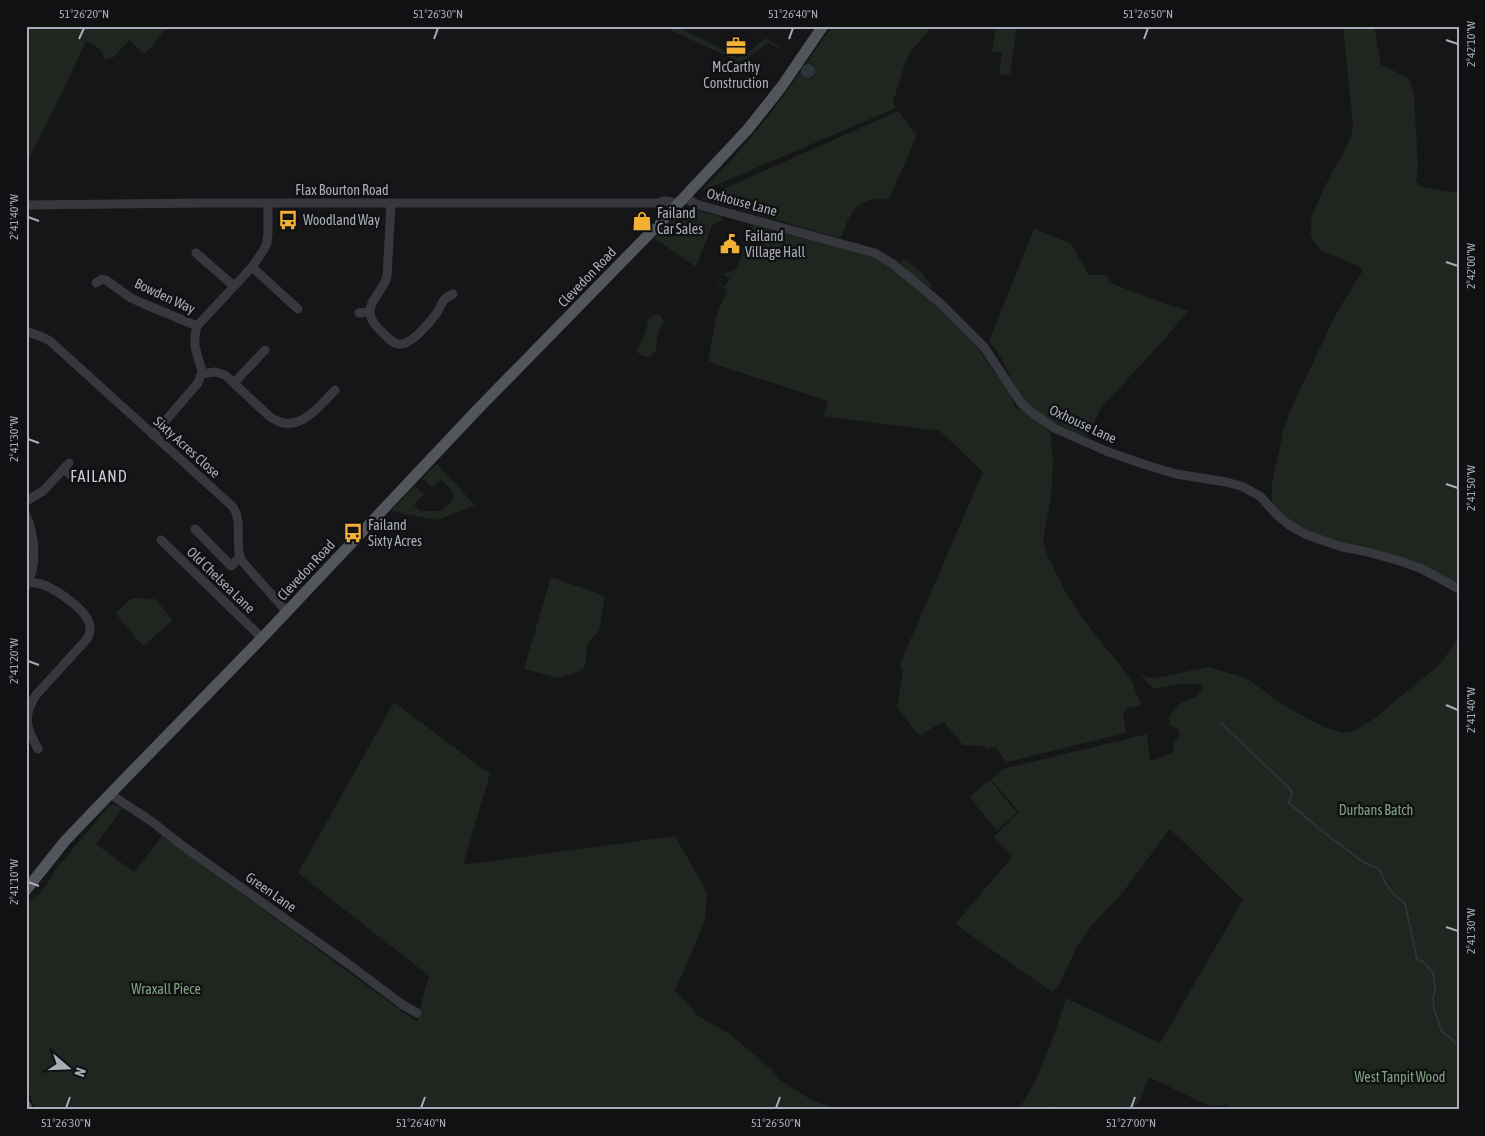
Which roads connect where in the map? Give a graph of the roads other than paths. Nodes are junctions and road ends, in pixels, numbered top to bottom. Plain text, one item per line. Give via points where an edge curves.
1 (823, 26) edge
2 (679, 203) junction
3 (268, 204) junction
4 (391, 204) junction
5 (26, 205) edge
6 (196, 253) dead end
7 (252, 267) junction
8 (96, 283) dead end
9 (234, 286) junction
10 (453, 294) dead end
11 (298, 309) dead end
12 (370, 312) junction
13 (359, 313) dead end
14 (197, 326) junction
15 (26, 332) edge
16 (264, 355) dead end
17 (202, 374) junction
18 (234, 383) junction
19 (334, 395) dead end
20 (154, 435) junction
21 (72, 476) dead end
22 (26, 501) edge
23 (26, 515) edge
24 (195, 529) dead end
25 (161, 540) dead end
26 (30, 556) edge
27 (240, 557) junction
28 (28, 584) edge
29 (1459, 589) edge
30 (287, 612) junction
31 (262, 638) junction
32 (34, 744) dead end
33 (110, 794) junction
34 (26, 890) edge
35 (417, 1012) dead end
36 (26, 1106) edge
37 (27, 1110) edge

1 - 2 main road, Clevedon Road via 760,115
2 - 4 street, Flax Bourton Road
2 - 29 street, Oxhouse Lane via 699,205 874,253 928,292 984,347 1021,403 1054,428 1146,465 1242,486 1260,496 1289,525 1307,535 1403,562
2 - 30 main road, Clevedon Road via 476,411
3 - 4 street, Flax Bourton Road
3 - 5 street, Flax Bourton Road
3 - 7 street via 267,243
4 - 12 street via 388,276 375,296
6 - 9 street via 201,264
7 - 9 street
7 - 11 street via 282,290
8 - 14 street, Bowden Way via 106,280 131,298
9 - 14 street
10 - 12 street via 442,296 436,315 404,344 395,343 381,332 372,321
12 - 13 street
14 - 17 street via 195,347
15 - 20 street, Sixty Acres Close via 50,342
16 - 18 street
17 - 18 street via 220,373
17 - 20 street via 196,386
18 - 19 street via 269,416 284,424 308,417
20 - 27 street, Sixty Acres Close via 234,508 238,519
21 - 22 street via 66,466 43,491
23 - 26 street via 34,540
24 - 27 street via 231,566
25 - 31 street, Old Chelsea Lane
26 - 28 street
27 - 30 street
28 - 32 street via 47,586 75,605 86,616 90,627 87,639 36,695 30,706 27,720
30 - 31 main road, Clevedon Road
31 - 33 main road, Clevedon Road
33 - 34 main road, Clevedon Road via 65,841
33 - 35 street, Green Lane
36 - 37 main road

